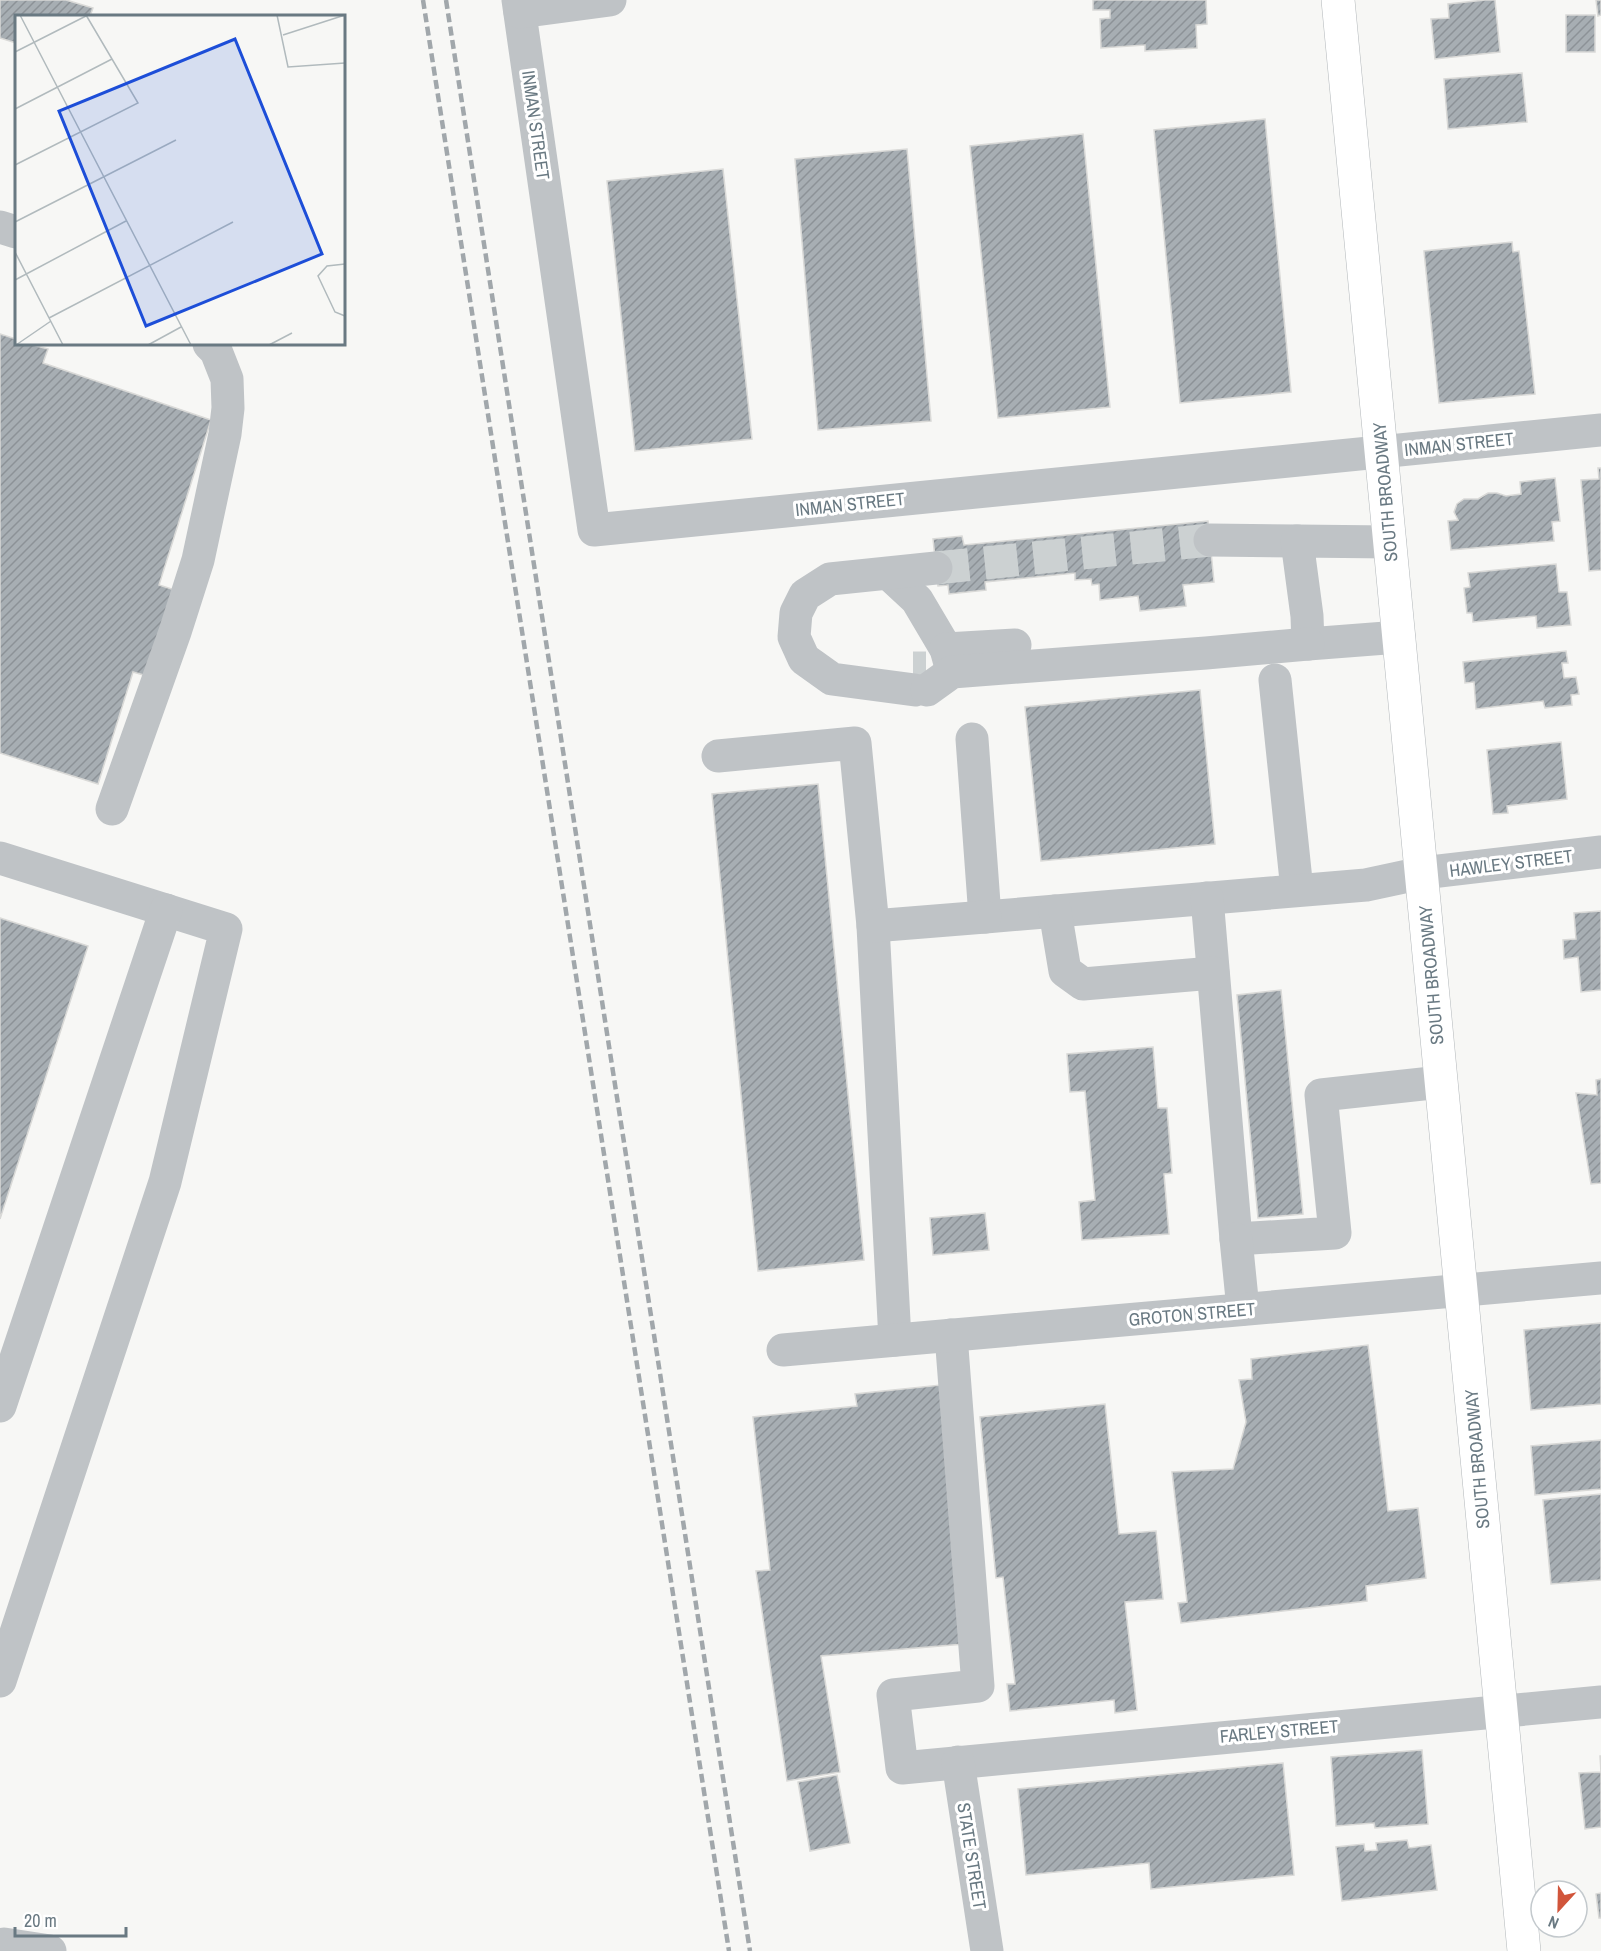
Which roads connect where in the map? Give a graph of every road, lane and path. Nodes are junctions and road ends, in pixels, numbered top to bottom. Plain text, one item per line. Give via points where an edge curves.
1 (610, 0) edge
2 (1338, 0) edge
3 (520, 16) edge
4 (0, 226) edge
5 (15, 232) edge
6 (210, 345) edge
7 (1601, 430) edge
8 (1382, 452) junction
9 (1210, 540) tunnel mouth
10 (1297, 541) junction
11 (1390, 542) junction
12 (936, 568) tunnel mouth
13 (889, 574) junction
14 (1399, 637) junction
15 (1308, 644) junction
16 (930, 673) junction
17 (1275, 680) dead end
18 (972, 740) dead end
19 (718, 756) dead end
20 (112, 809) dead end
21 (1601, 852) edge
22 (0, 858) edge
23 (1422, 873) junction
24 (1297, 890) junction
25 (1206, 898) junction
26 (166, 910) junction
27 (1055, 911) junction
28 (986, 917) junction
29 (873, 926) junction
30 (1213, 973) junction
31 (1442, 1082) junction
32 (1236, 1239) junction
33 (1601, 1278) edge
34 (1461, 1290) junction
35 (1243, 1309) junction
36 (951, 1335) junction
37 (895, 1340) junction
38 (783, 1350) dead end
39 (0, 1406) edge
40 (2, 1670) edge
41 (1601, 1702) edge
42 (1501, 1710) junction
43 (958, 1762) junction
44 (0, 1951) edge
45 (51, 1951) edge
46 (987, 1951) edge
47 (1524, 1951) edge

1 - 3 street
2 - 8 main road, SOUTH BROADWAY
3 - 8 street, INMAN STREET via 594,530
4 - 5 street
6 - 20 street via 226,379 225,434 198,560
7 - 8 street, INMAN STREET
8 - 11 main road, SOUTH BROADWAY
9 - 10 street
10 - 11 street
10 - 15 street
11 - 14 main road, SOUTH BROADWAY
12 - 13 street
13 - 16 street via 917,600
13 - 16 street via 830,579 805,595 796,613 794,637 804,659 832,679 863,683
14 - 15 street
14 - 23 main road, SOUTH BROADWAY
15 - 16 street
17 - 24 street
18 - 28 street
19 - 29 street via 855,743
21 - 23 street, HAWLEY STREET
22 - 26 street
23 - 24 street, HAWLEY STREET via 1366,885
23 - 31 main road, SOUTH BROADWAY
24 - 25 street, HAWLEY STREET
25 - 27 street, HAWLEY STREET
25 - 30 street
26 - 39 street
26 - 40 street via 226,929 165,1182
27 - 28 street, HAWLEY STREET
27 - 30 street via 1065,971 1083,984
28 - 29 street, HAWLEY STREET
29 - 37 street
30 - 32 street
31 - 32 street via 1321,1095 1335,1233
31 - 34 main road, SOUTH BROADWAY
32 - 35 street
33 - 34 street, GROTON STREET
34 - 35 street, GROTON STREET
34 - 42 main road, SOUTH BROADWAY
35 - 36 street, GROTON STREET
36 - 37 street, GROTON STREET
36 - 43 street, FARLEY STREET via 978,1686 893,1695 902,1768
37 - 38 street, GROTON STREET
41 - 42 street, FARLEY STREET
42 - 43 street, FARLEY STREET
42 - 47 main road, SOUTH BROADWAY
43 - 46 street, STATE STREET
44 - 45 street via 4,1944

